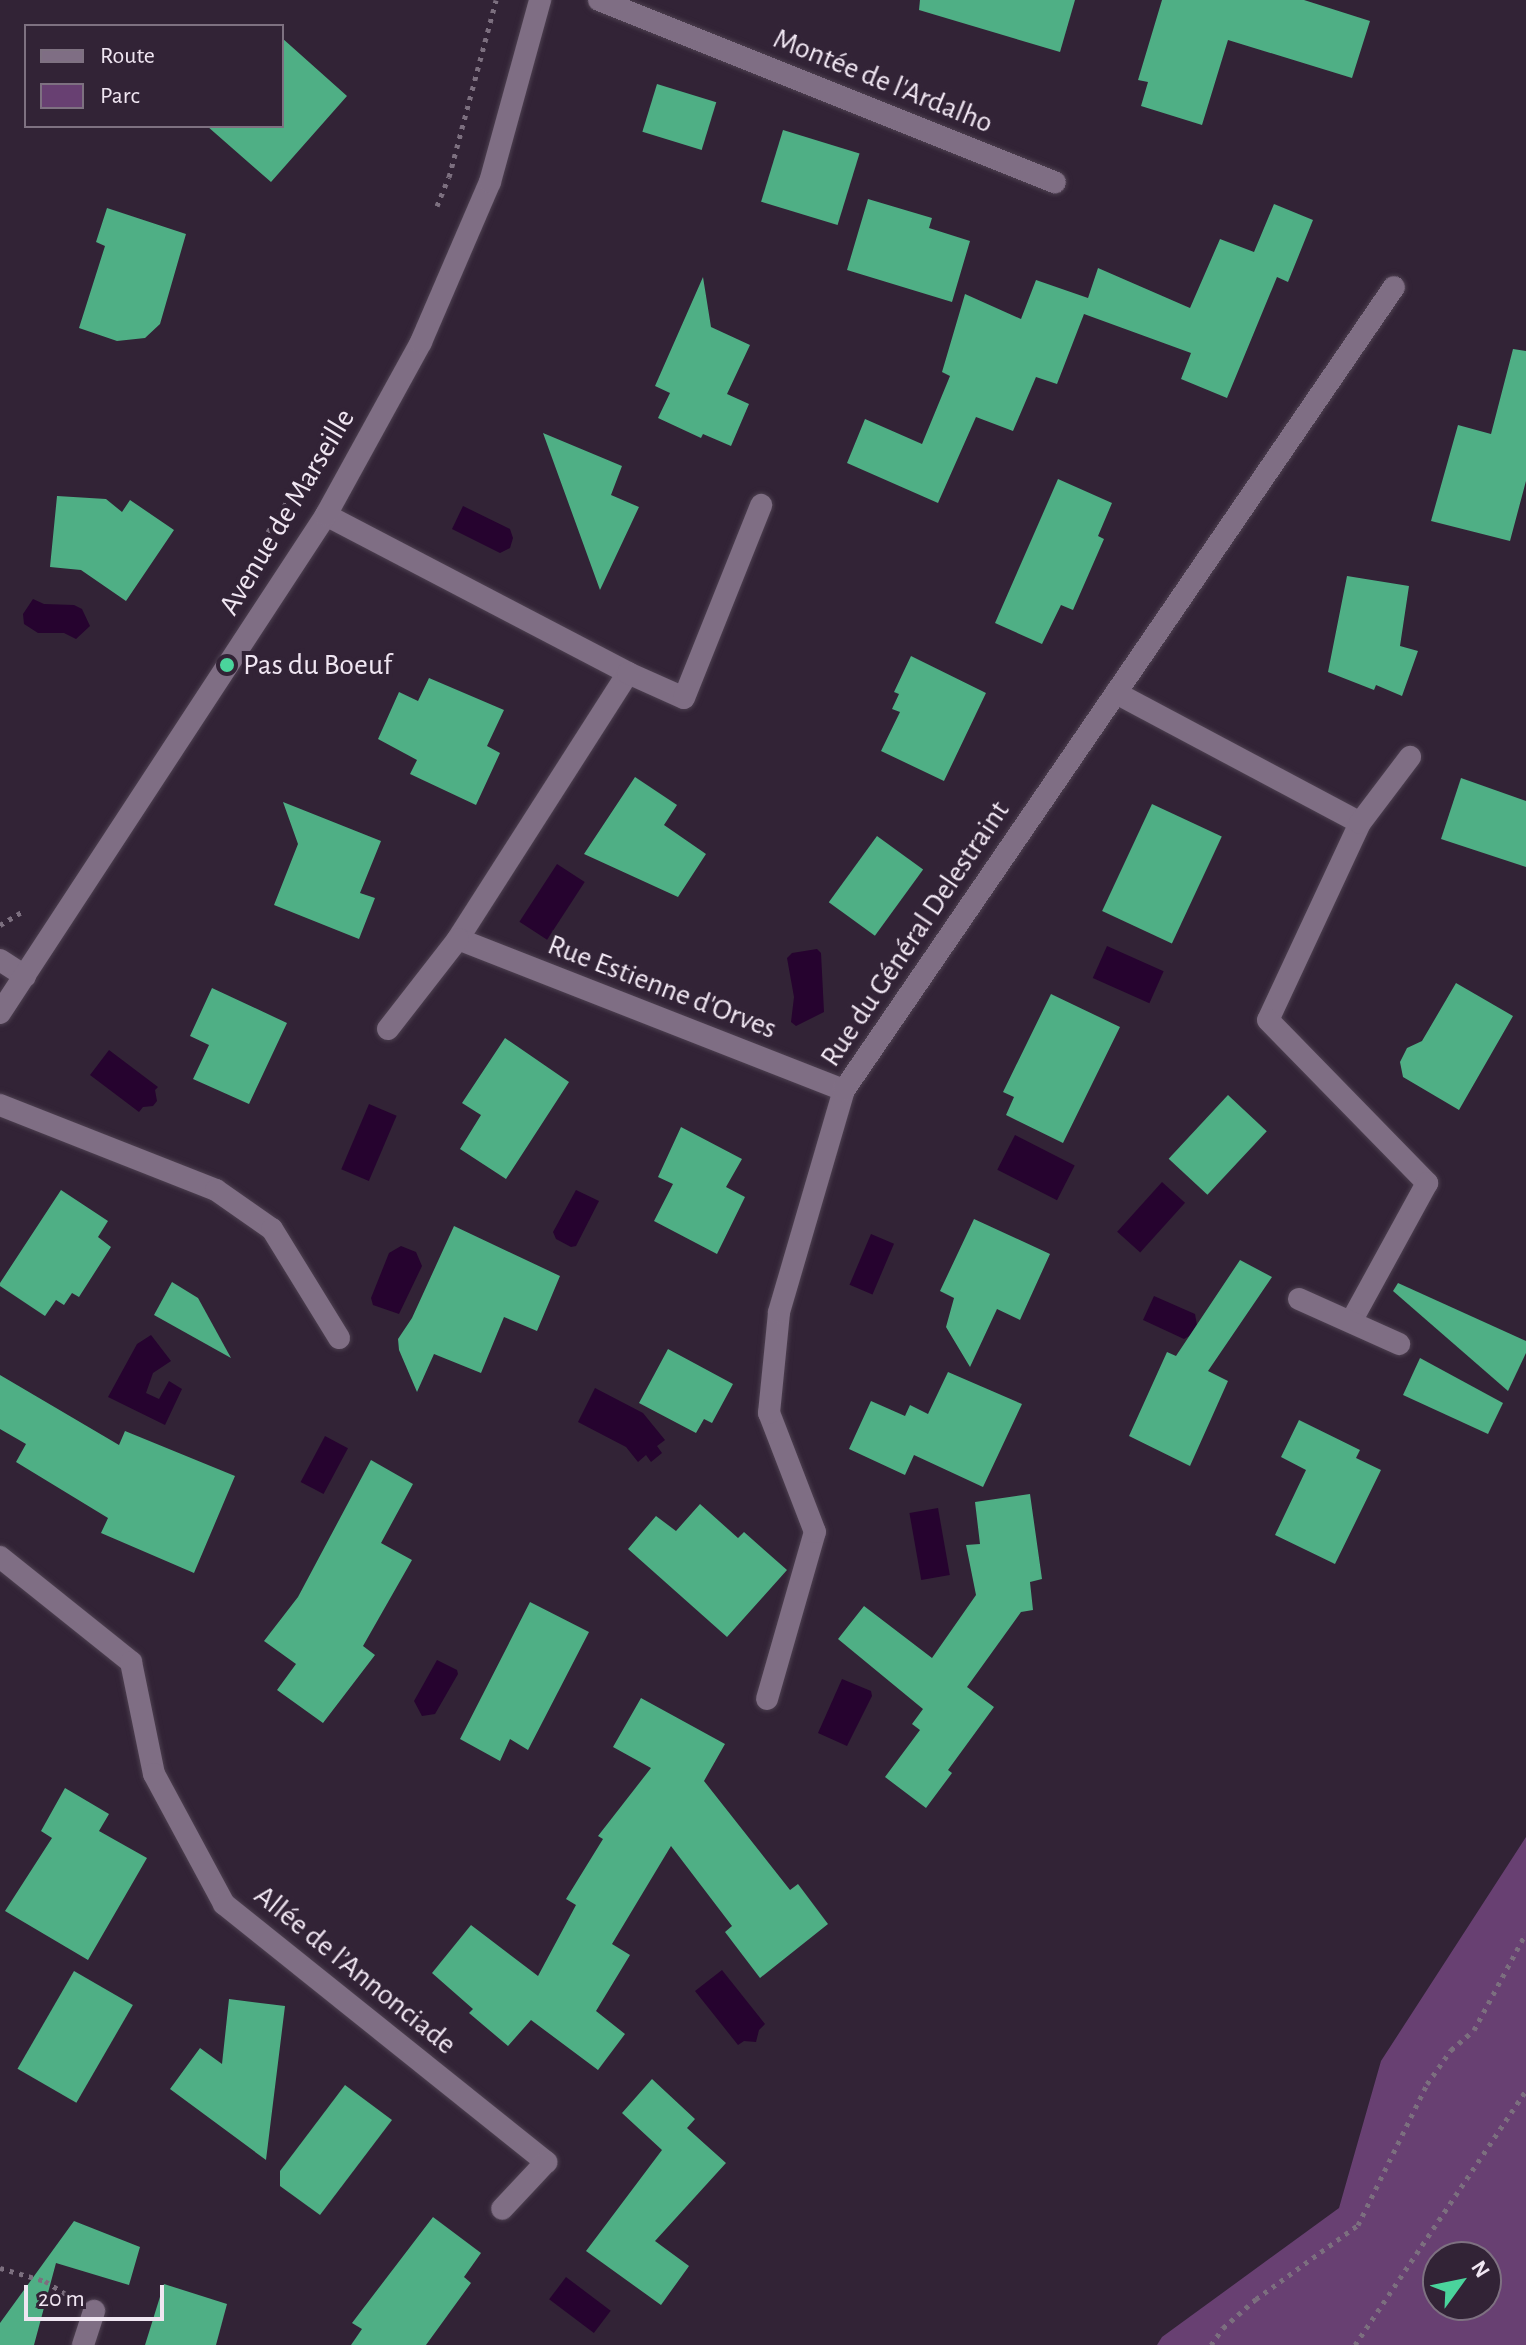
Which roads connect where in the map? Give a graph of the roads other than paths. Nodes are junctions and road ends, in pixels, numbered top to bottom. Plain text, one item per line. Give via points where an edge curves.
1 (540, 0) edge
2 (599, 0) edge
3 (1055, 182) dead end
4 (1394, 287) dead end
5 (761, 505) dead end
6 (326, 515) junction
7 (628, 673) junction
8 (1116, 693) junction
9 (1410, 757) dead end
10 (1360, 823) junction
11 (458, 939) junction
12 (0, 960) edge
13 (25, 976) junction
14 (0, 1013) edge
15 (388, 1029) dead end
16 (844, 1090) junction
17 (0, 1105) edge
18 (1299, 1299) dead end
19 (1351, 1322) junction
20 (339, 1338) dead end
21 (1399, 1344) dead end
22 (0, 1557) edge
23 (767, 1699) dead end
24 (502, 2209) dead end
25 (94, 2311) road end
26 (83, 2345) edge

1 - 6 street, Avenue de Marseille via 490,182 421,342
2 - 3 street, Montée de l'Ardalho
4 - 8 street, Rue du Général Delestraint
5 - 7 street via 684,698
6 - 7 street
6 - 13 street, Avenue de Marseille
7 - 11 street
8 - 10 street
8 - 16 street, Rue du Général Delestraint
9 - 10 street
10 - 19 street via 1268,1020 1427,1183
11 - 15 street
11 - 16 street, Rue Estienne d'Orves
12 - 13 street
13 - 14 street, Avenue de Marseille
16 - 23 street, Rue du Général Delestraint via 779,1312 769,1413 815,1532
17 - 20 street via 216,1190 272,1229
18 - 19 street
19 - 21 street
22 - 24 street, Allée de l’Annonciade via 131,1662 154,1774 224,1904 546,2162
25 - 26 street

